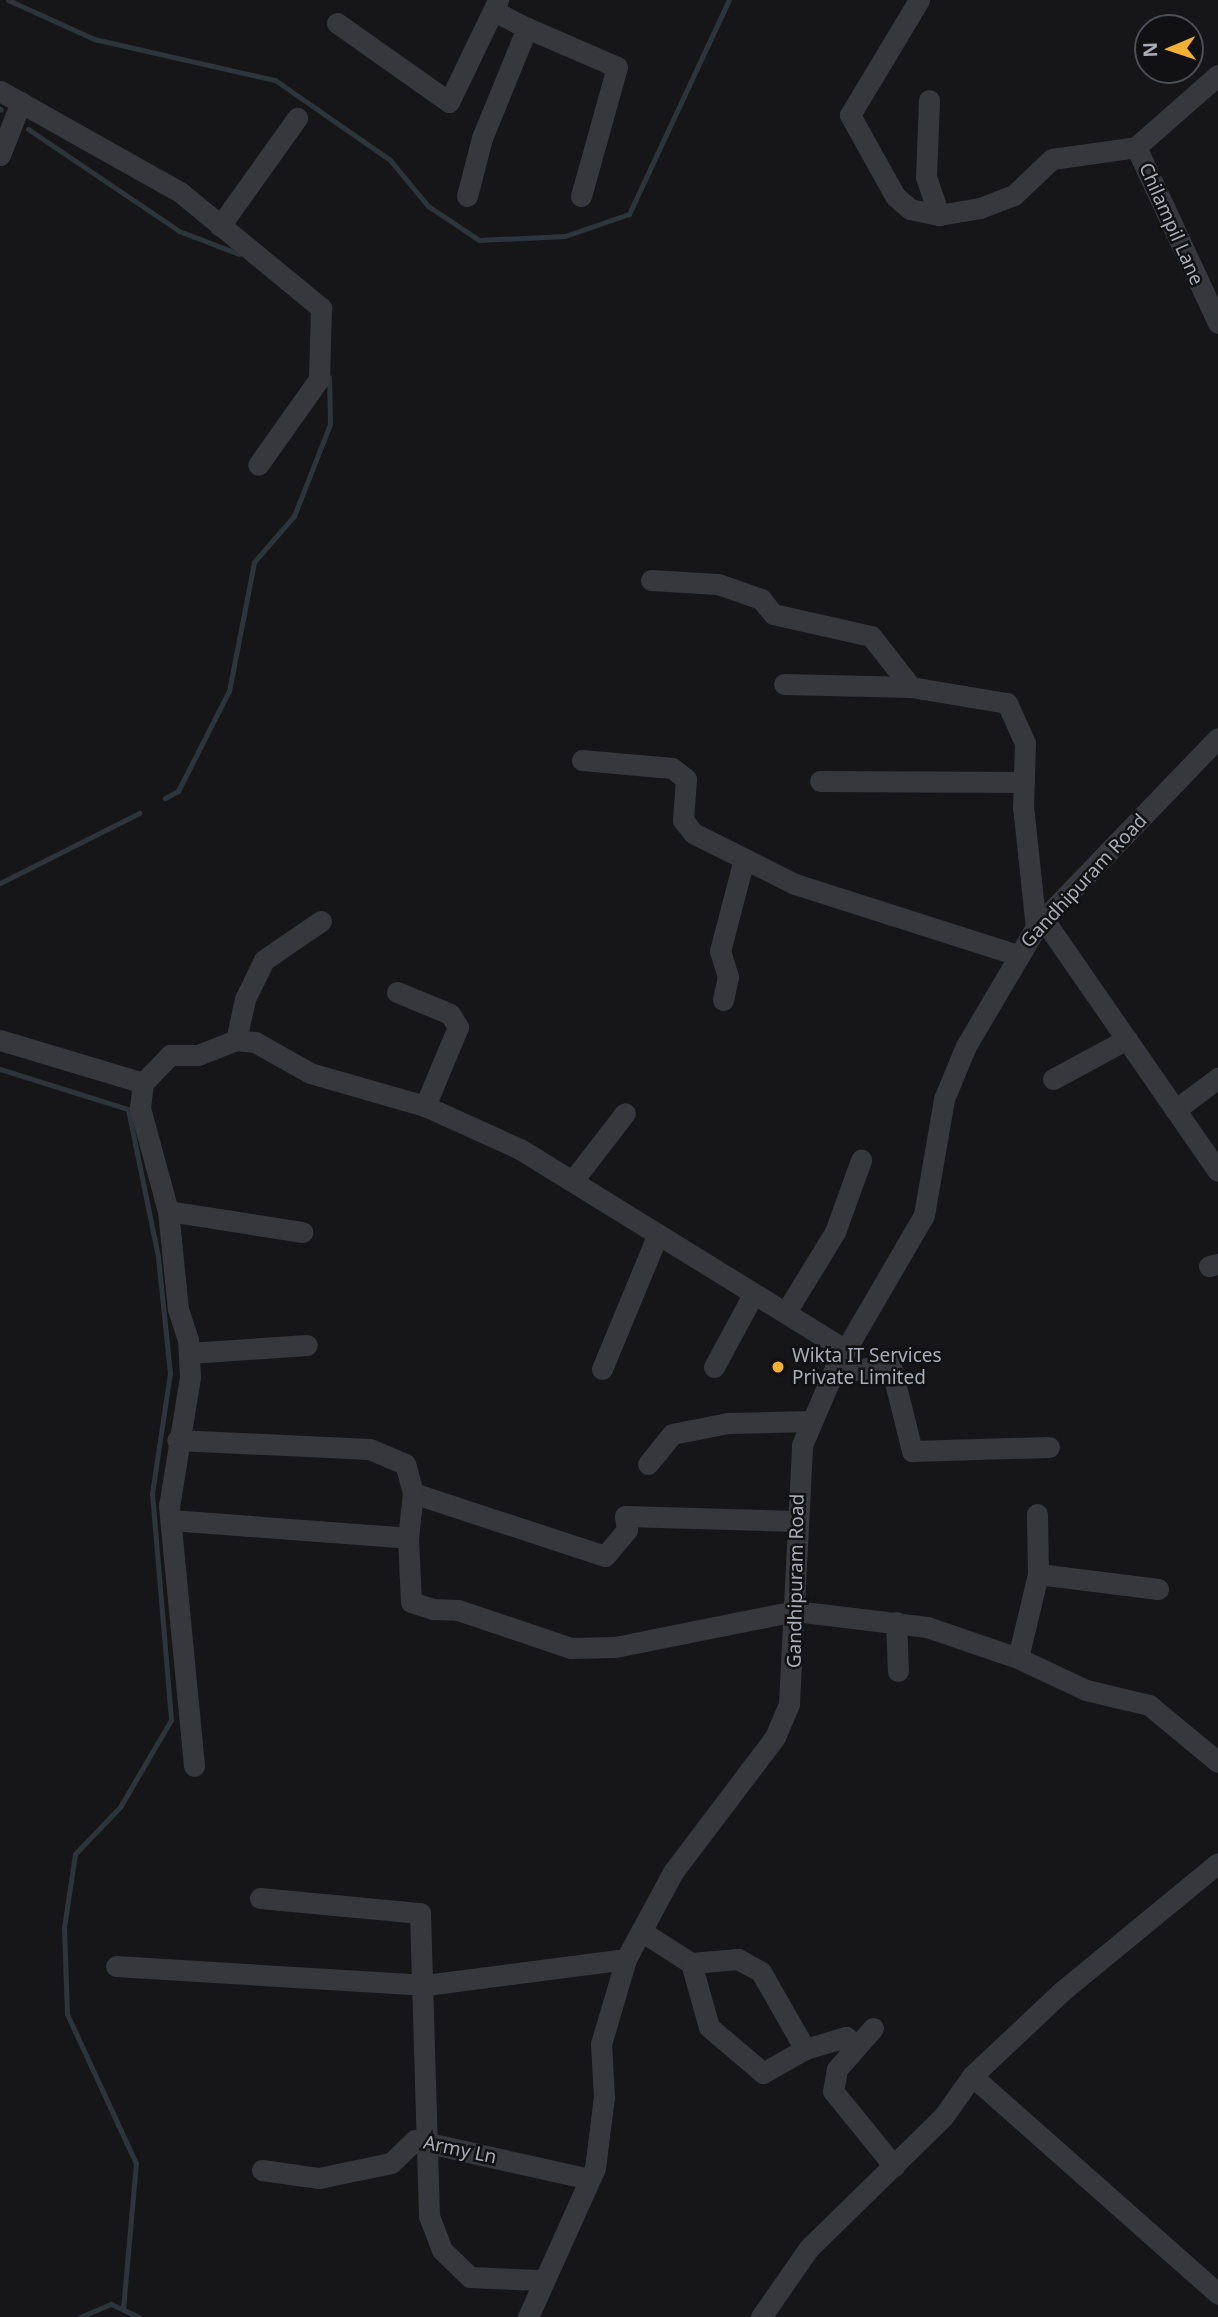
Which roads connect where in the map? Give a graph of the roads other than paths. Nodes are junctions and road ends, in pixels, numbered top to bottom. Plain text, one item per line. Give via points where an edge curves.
1 (919, 0) edge
2 (496, 6) edge
3 (337, 23) dead end
4 (527, 28) junction
5 (1218, 75) edge
6 (0, 91) edge
7 (929, 100) dead end
8 (21, 102) junction
9 (297, 118) dead end
10 (1136, 147) junction
11 (0, 155) edge
12 (580, 196) dead end
13 (467, 197) dead end
14 (939, 215) junction
15 (220, 226) junction
16 (1218, 323) edge
17 (258, 465) dead end
18 (650, 580) dead end
19 (784, 684) dead end
20 (911, 687) junction
21 (1218, 738) edge
22 (582, 760) dead end
23 (820, 781) dead end
24 (1024, 782) junction
25 (744, 859) junction
26 (321, 921) dead end
27 (1040, 923) junction
28 (1017, 955) junction
29 (397, 992) dead end
30 (723, 1000) dead end
31 (1127, 1039) junction
32 (0, 1040) edge
33 (236, 1040) junction
34 (1218, 1077) edge
35 (1053, 1079) dead end
36 (144, 1083) junction
37 (425, 1106) junction
38 (1175, 1110) junction
39 (625, 1113) dead end
40 (861, 1160) dead end
41 (1218, 1171) edge
42 (574, 1179) junction
43 (169, 1211) junction
44 (302, 1232) dead end
45 (658, 1234) junction
46 (753, 1295) junction
47 (786, 1312) junction
48 (307, 1345) dead end
49 (188, 1353) junction
50 (841, 1359) junction
51 (714, 1367) dead end
52 (602, 1369) dead end
53 (811, 1421) junction
54 (177, 1440) junction
55 (1049, 1447) dead end
56 (648, 1464) dead end
57 (414, 1493) junction
58 (1037, 1514) dead end
59 (171, 1520) junction
60 (794, 1521) junction
61 (408, 1538) junction
62 (1038, 1574) junction
63 (1158, 1589) dead end
64 (794, 1611) junction
65 (896, 1622) junction
66 (1018, 1658) junction
67 (898, 1671) dead end
68 (1218, 1762) edge
69 (194, 1766) dead end
70 (1218, 1863) edge
71 (260, 1898) dead end
72 (641, 1931) junction
73 (626, 1959) junction
74 (691, 1963) junction
75 (116, 1966) dead end
76 (426, 1985) junction
77 (873, 2028) dead end
78 (805, 2049) junction
79 (851, 2053) junction
80 (972, 2076) junction
81 (427, 2144) junction
82 (894, 2166) junction
83 (262, 2170) dead end
84 (590, 2179) junction
85 (540, 2280) junction
86 (1218, 2294) edge
87 (528, 2317) edge
88 (761, 2317) edge

1 - 14 street via 850,115 895,196 911,209
2 - 3 street via 449,102
2 - 4 street
4 - 12 street via 617,67
4 - 13 street via 482,138
5 - 10 street, Chilampil Lane
6 - 8 street
7 - 14 street via 926,177
8 - 11 street
8 - 15 street via 180,192
9 - 15 street
10 - 14 street via 1052,159 997,203
10 - 16 street, Chilampil Lane
15 - 17 street via 321,308 319,379
18 - 20 street via 718,584 761,599 773,614 871,635
19 - 20 street
20 - 24 street via 1007,703 1025,743
21 - 27 street, Gandhipuram Road
22 - 25 street via 672,768 686,779 683,820 693,833
23 - 24 street
24 - 27 street
25 - 28 street via 852,905
25 - 30 street via 720,951 728,977
26 - 33 street via 264,960 244,999
27 - 28 street, Gandhipuram Road
27 - 31 street
28 - 50 street, Gandhipuram Road via 944,1100 924,1215
29 - 37 street via 450,1014 458,1027
31 - 35 street
31 - 38 street
32 - 36 street
33 - 36 street via 198,1055 170,1055
33 - 37 street via 255,1042 310,1073
34 - 38 street
36 - 43 street via 140,1108
37 - 42 street
38 - 41 street
39 - 42 street
40 - 47 street via 835,1231
42 - 45 street
43 - 44 street
43 - 49 street
45 - 46 street
45 - 52 street
46 - 47 street
46 - 51 street
47 - 50 street
48 - 49 street
49 - 54 street via 190,1377
50 - 53 street, Gandhipuram Road
50 - 55 street via 859,1370 890,1362 912,1451
53 - 56 street via 728,1423 672,1434
53 - 60 street, Gandhipuram Road
54 - 57 street via 369,1449 405,1464
54 - 59 street
57 - 60 street via 605,1556 627,1530 625,1516
57 - 61 street
58 - 62 street
59 - 61 street
59 - 69 street
60 - 64 street, Gandhipuram Road
61 - 64 street via 411,1602 458,1610 572,1647 615,1647
62 - 63 street
62 - 66 street
64 - 65 street
64 - 72 street, Gandhipuram Road via 793,1684 775,1737 673,1872
65 - 66 street
65 - 67 street
66 - 68 street via 1086,1690 1149,1705
70 - 80 street via 1061,1992
71 - 76 street via 420,1913
72 - 73 street, Gandhipuram Road
72 - 74 street
73 - 76 street
73 - 84 street, Gandhipuram Road via 604,2022 601,2135
74 - 78 street via 737,1959 761,1972
74 - 78 street via 709,2027 763,2073
75 - 76 street
76 - 81 street
77 - 79 street
78 - 79 street via 846,2037
79 - 82 street via 837,2069 833,2091
80 - 82 street
80 - 86 street
81 - 83 street, Army Ln via 415,2140 391,2163 319,2178
81 - 84 street, Army Ln
81 - 85 street via 429,2216 451,2264 470,2277
82 - 88 street via 809,2248
84 - 85 street, Gandhipuram Road
85 - 87 street, Gandhipuram Road

